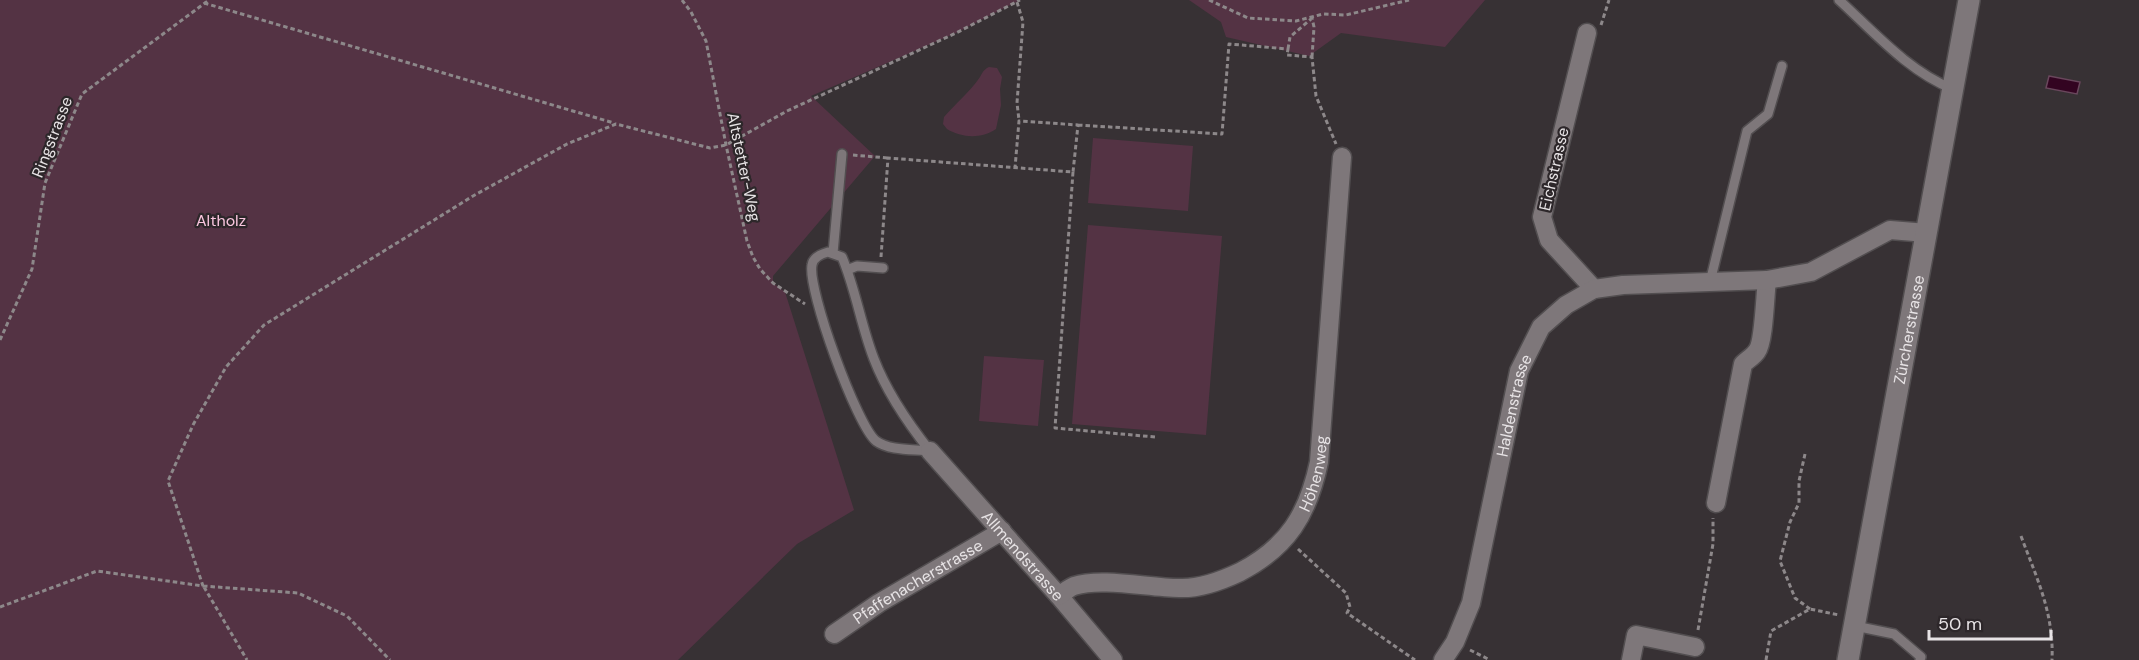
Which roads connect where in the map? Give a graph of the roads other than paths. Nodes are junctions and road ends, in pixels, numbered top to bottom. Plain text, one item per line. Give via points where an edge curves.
1 (1839, 0) edge
2 (1969, 0) edge
3 (1587, 33) road end
4 (1782, 66) dead end
5 (1953, 89) junction
6 (842, 154) road end
7 (1342, 157) road end
8 (1927, 233) junction
9 (833, 253) junction
10 (882, 267) road end
11 (847, 270) junction
12 (1767, 280) junction
13 (1710, 282) junction
14 (1594, 289) junction
15 (930, 451) junction
16 (1716, 503) road end
17 (1002, 531) junction
18 (1059, 596) junction
19 (1850, 621) junction
20 (834, 634) dead end
21 (1695, 647) road end
22 (1113, 660) edge
23 (1443, 660) edge
24 (1631, 660) edge
25 (1848, 660) edge
26 (1920, 660) edge

1 - 5 lane via 1908,63
2 - 5 street, Zürcherstrasse
3 - 14 street, Eichstrasse via 1542,217 1549,240
4 - 13 lane via 1768,114 1747,131
5 - 8 street, Zürcherstrasse
6 - 9 lane
7 - 18 street, Höhenweg via 1319,462 1299,520 1262,561 1221,582 1181,588 1090,582 1072,586
8 - 12 street, Haldenstrasse via 1890,230 1811,272
8 - 19 street, Zürcherstrasse
9 - 11 lane via 842,256
9 - 15 lane via 817,255 812,264 812,279 849,393 874,439 885,447
10 - 11 lane via 857,266
11 - 15 lane via 886,388
12 - 13 street, Haldenstrasse
12 - 16 street via 1758,351 1743,364
13 - 14 street, Haldenstrasse
14 - 23 street, Haldenstrasse via 1566,305 1541,327 1519,372 1471,603
15 - 17 street, Allmendstrasse
17 - 18 street, Allmendstrasse
17 - 20 street, Pfaffenacherstrasse via 888,597
18 - 22 street, Allmendstrasse
19 - 25 street, Zürcherstrasse
19 - 26 lane via 1894,634
21 - 24 street via 1636,635

